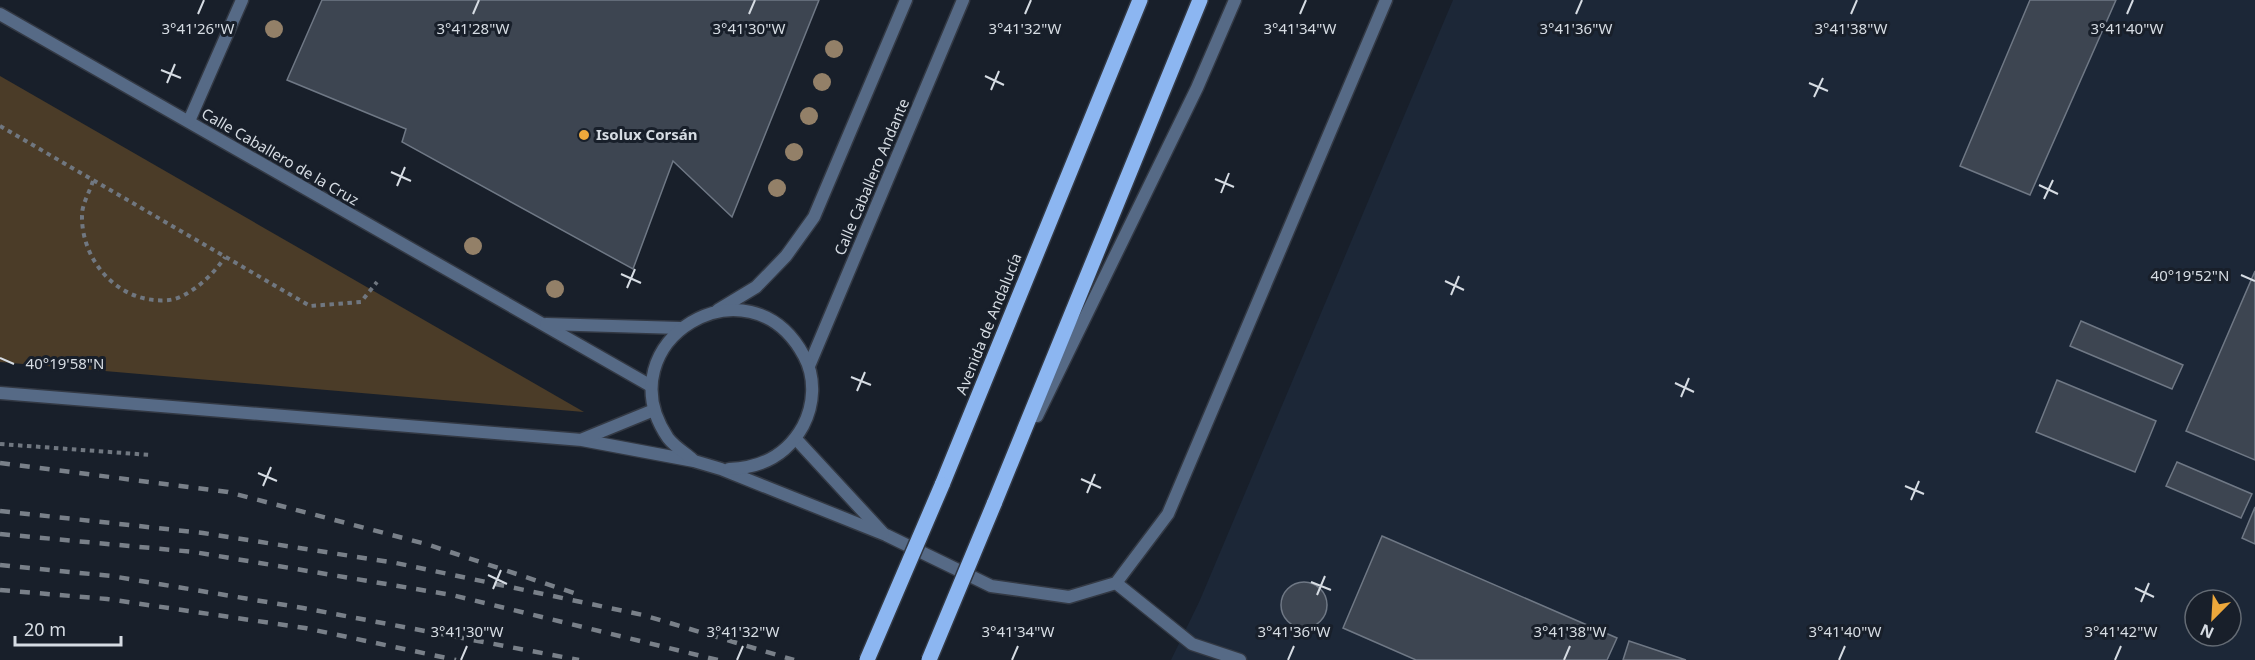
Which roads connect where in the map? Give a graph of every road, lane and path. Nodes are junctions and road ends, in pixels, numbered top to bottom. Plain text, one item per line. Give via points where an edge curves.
1 (242, 0) edge
2 (906, 0) edge
3 (963, 0) edge
4 (1140, 0) edge
5 (1200, 0) edge
6 (1234, 0) edge
7 (1386, 0) edge
8 (0, 14) edge
9 (189, 121) junction
10 (0, 126) edge
11 (93, 180) junction
12 (225, 256) junction
13 (377, 282) dead end
14 (718, 310) junction
15 (545, 324) junction
16 (680, 328) junction
17 (809, 366) junction
18 (651, 386) junction
19 (0, 393) edge
20 (654, 410) junction
21 (796, 439) junction
22 (582, 440) junction
23 (0, 444) edge
24 (151, 455) dead end
25 (694, 461) junction
26 (721, 469) junction
27 (994, 504) junction
28 (885, 535) junction
29 (1116, 583) junction
30 (867, 660) edge
31 (928, 660) edge
32 (1240, 660) edge

1 - 9 street
2 - 14 street via 814,217 786,256 756,287
3 - 17 street, Calle Caballero Andante
4 - 30 main road, Avenida de Andalucía, bridge
5 - 27 main road
6 - 27 street via 1197,88
7 - 29 street via 1168,514
8 - 9 street, Calle Caballero de la Cruz
9 - 15 street, Calle Caballero de la Cruz
10 - 11 path
11 - 12 path
11 - 12 path via 81,214 89,257 109,282 143,298 170,300 215,273
12 - 13 path via 310,306 361,302
14 - 16 street
14 - 17 street via 747,311 774,321 796,340
15 - 16 street, Calle Caballero de la Cruz
15 - 18 street, Calle Caballero de la Cruz
16 - 18 street via 660,354
17 - 21 street via 813,391 808,417
18 - 20 street
19 - 22 street
20 - 22 street
20 - 25 street via 669,440
21 - 26 street via 775,458 749,468
21 - 28 street
22 - 25 street
23 - 24 path
25 - 26 street
26 - 28 street
27 - 31 main road, bridge
28 - 29 street via 991,586 1069,597
29 - 32 street via 1192,644

